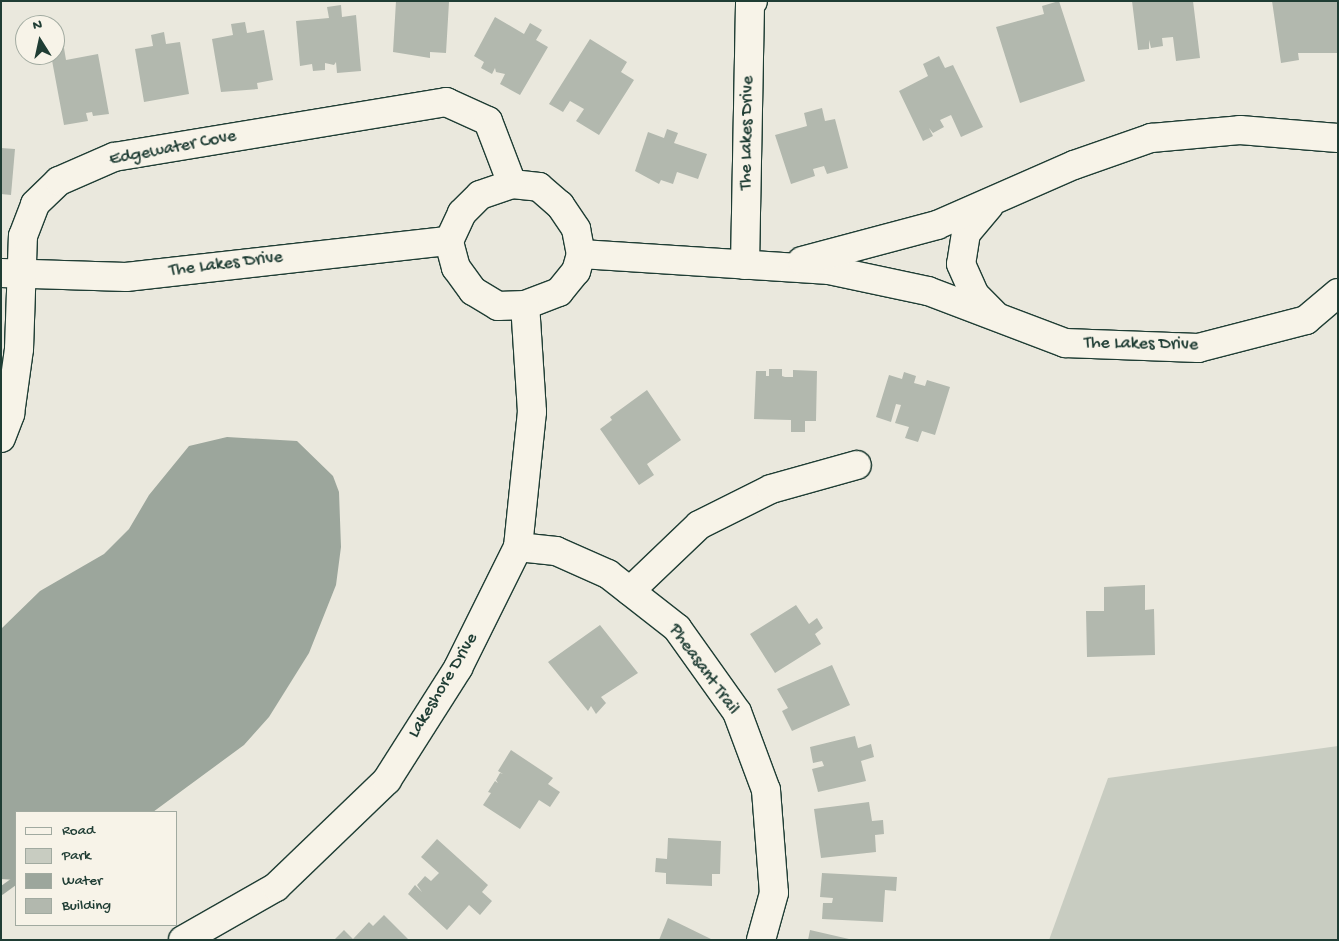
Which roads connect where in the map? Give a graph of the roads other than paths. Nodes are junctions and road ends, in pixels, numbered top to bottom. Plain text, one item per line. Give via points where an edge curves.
1 (753, 1) edge
2 (1338, 138) edge
3 (512, 184) junction
4 (995, 200) junction
5 (449, 241) junction
6 (580, 254) junction
7 (745, 265) junction
8 (781, 267) junction
9 (12, 273) edge
10 (1338, 293) edge
11 (525, 305) junction
12 (996, 317) junction
13 (1, 438) edge
14 (857, 465) dead end
15 (518, 546) junction
16 (630, 591) junction
17 (183, 940) edge
18 (761, 940) edge

1 - 7 street, The Lakes Drive via 750,4
2 - 4 street, The Lakes Drive via 1240,130 1151,138 1074,165
3 - 5 street via 480,195 462,213
3 - 6 street via 539,187 560,204 576,229
3 - 9 street, Edgewater Cove via 488,121 446,102 114,158 59,181 34,204
4 - 8 street, The Lakes Drive via 937,225
4 - 12 street, The Lakes Drive via 966,233 961,264 975,295
5 - 9 street, The Lakes Drive via 126,277
5 - 11 street via 456,268 472,291 498,306
6 - 7 street, The Lakes Drive
6 - 11 street via 576,271 559,292
7 - 8 street, The Lakes Drive
8 - 12 street, The Lakes Drive via 829,270 928,291
9 - 13 street, Edgewater Cove via 19,349 10,414
10 - 12 street, The Lakes Drive via 1306,320 1198,348 1065,343
11 - 15 street, Lakeshore Drive via 532,412
14 - 16 street via 771,489 699,525
15 - 16 street, Pheasant Trail via 556,551 608,574
15 - 17 street, Lakeshore Drive via 458,668 387,780 276,886
16 - 18 street, Pheasant Trail via 677,628 737,712 766,790 774,893

